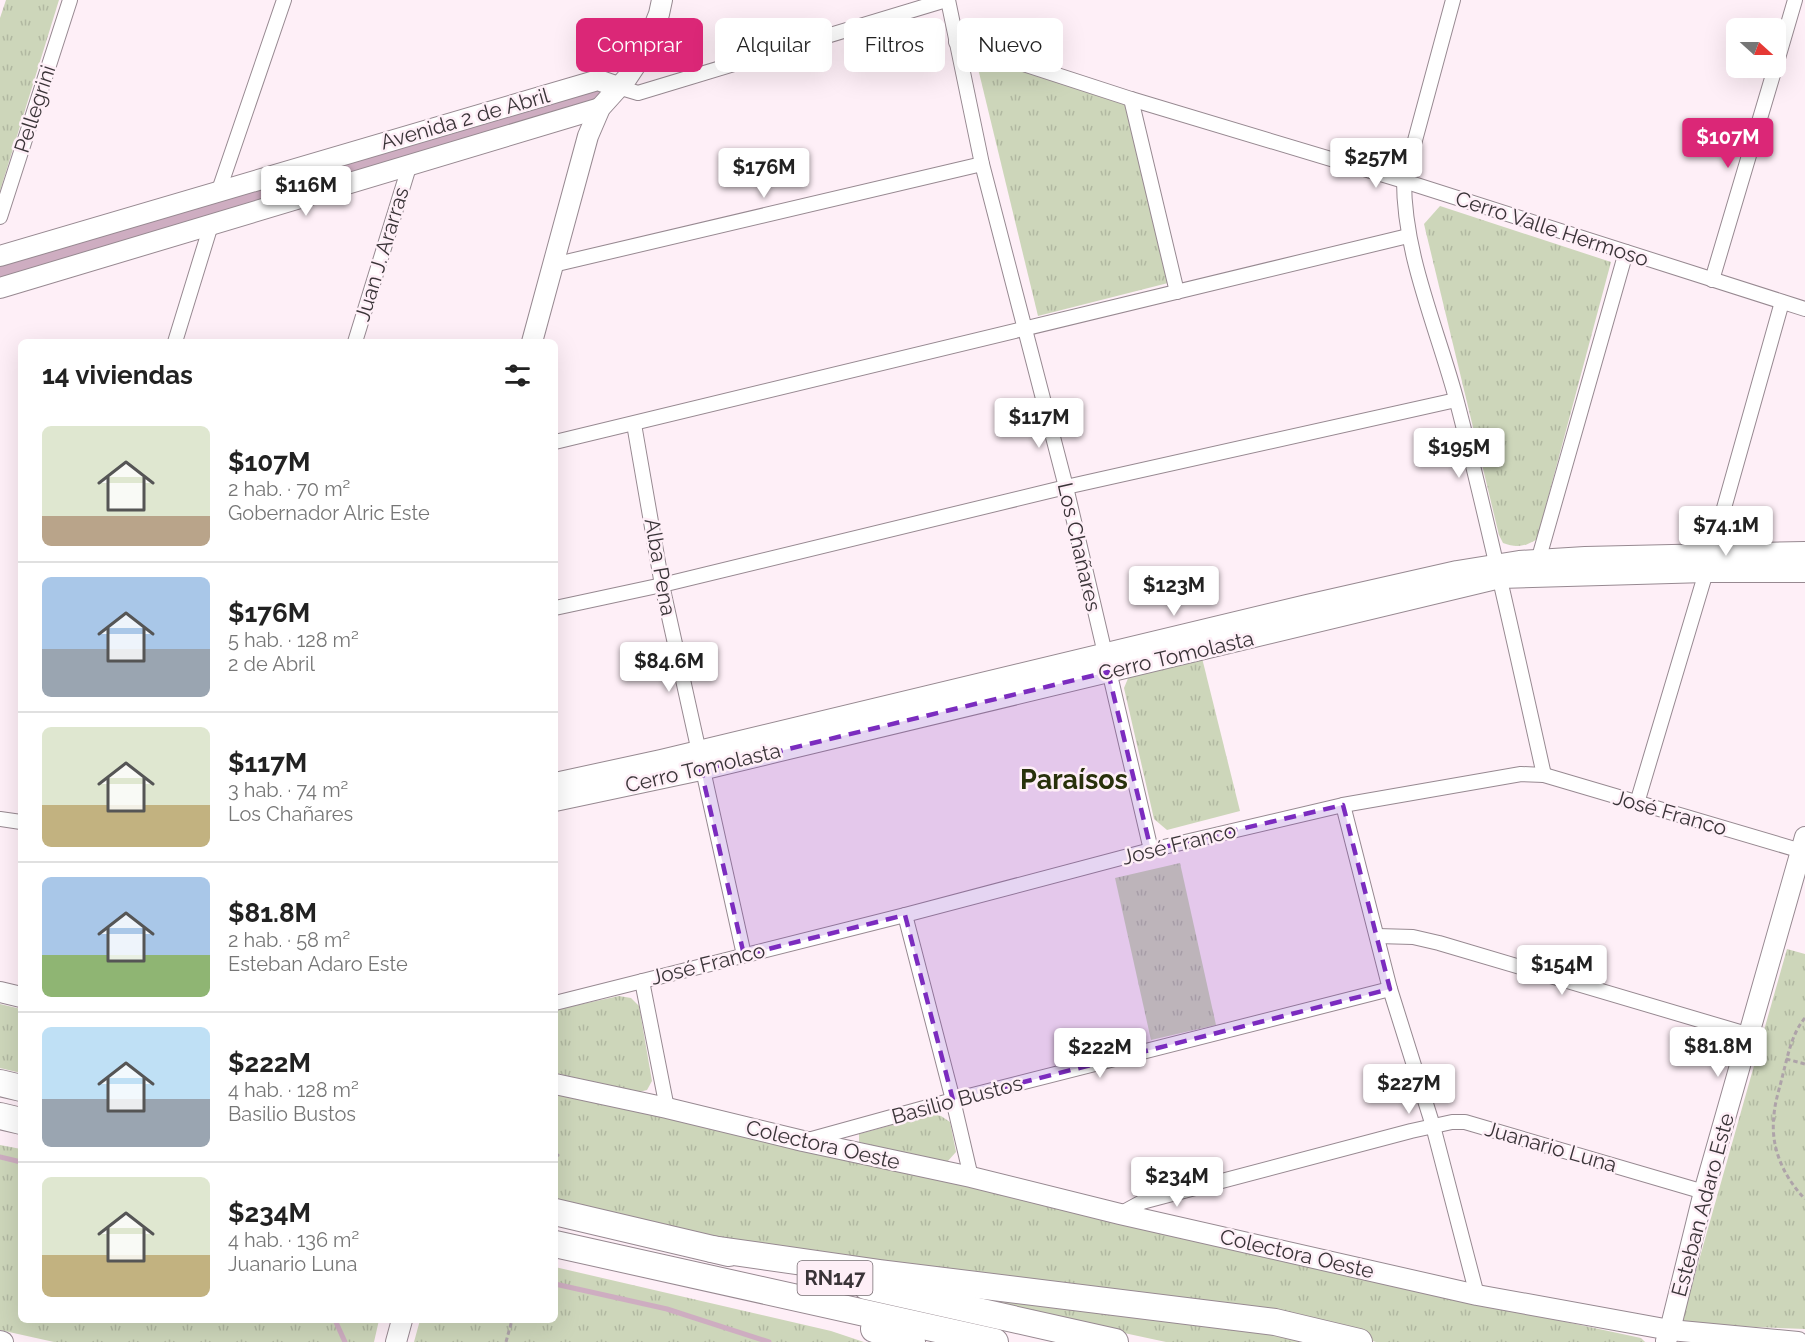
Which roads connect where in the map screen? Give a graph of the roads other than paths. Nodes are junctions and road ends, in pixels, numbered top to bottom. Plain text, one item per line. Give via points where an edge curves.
1 (70, 0) edge
2 (284, 0) edge
3 (662, 0) edge
4 (947, 0) edge
5 (1453, 0) edge
6 (1798, 7) edge
7 (1786, 39) edge
8 (956, 42) junction
9 (1772, 78) edge
10 (618, 87) junction
11 (1131, 99) junction
12 (600, 108) junction
13 (982, 164) junction
14 (409, 167) junction
15 (1404, 181) junction
16 (219, 190) junction
17 (0, 217) edge
18 (211, 225) junction
19 (1408, 236) junction
20 (1626, 252) junction
21 (0, 256) edge
22 (553, 265) junction
23 (1712, 280) junction
24 (0, 288) edge
25 (1177, 292) junction
26 (1782, 302) junction
27 (1805, 309) edge
28 (1024, 330) junction
29 (176, 339) edge
30 (357, 339) edge
31 (533, 339) edge
32 (1456, 400) junction
33 (634, 424) junction
34 (558, 441) edge
35 (1066, 487) junction
36 (1805, 552) edge
37 (1708, 563) junction
38 (1536, 568) junction
39 (1498, 571) junction
40 (1805, 572) edge
41 (662, 585) junction
42 (558, 607) edge
43 (1106, 663) junction
44 (699, 760) junction
45 (1544, 775) junction
46 (558, 783) edge
47 (558, 800) edge
48 (1637, 803) junction
49 (1342, 805) junction
50 (0, 819) edge
51 (18, 822) edge
52 (1804, 846) edge
53 (1150, 850) junction
54 (905, 915) junction
55 (1377, 936) junction
56 (744, 955) junction
57 (642, 981) junction
58 (1390, 989) junction
59 (0, 992) edge
60 (18, 996) edge
61 (558, 1002) edge
62 (1750, 1035) junction
63 (0, 1083) edge
64 (558, 1085) edge
65 (18, 1087) edge
66 (953, 1100) junction
67 (667, 1108) junction
68 (0, 1116) edge
69 (18, 1120) edge
70 (1433, 1126) junction
71 (803, 1142) junction
72 (971, 1177) junction
73 (1704, 1192) junction
74 (558, 1213) edge
75 (1120, 1214) junction
76 (558, 1245) edge
77 (712, 1249) junction
78 (766, 1291) junction
79 (1476, 1295) junction
80 (401, 1323) edge
81 (1669, 1338) edge
82 (396, 1342) edge
83 (912, 1342) edge
84 (995, 1342) edge
85 (1115, 1342) edge
86 (1359, 1342) edge
87 (1798, 1342) edge

1 - 17 street, Pellegrini
2 - 16 street
3 - 10 street via 643,54
4 - 8 street, Los Chañares
4 - 10 street via 638,93
5 - 15 street
6 - 7 street
8 - 11 street, Cerro Valle Hermoso
8 - 13 street, Los Chañares
9 - 23 street
10 - 12 street
10 - 16 street, Avenida 2 de Abril via 598,80
11 - 15 street, Cerro Valle Hermoso
11 - 25 street
12 - 14 street, Avenida 2 de Abril
12 - 22 street via 588,136
13 - 22 street
13 - 28 street, Los Chañares
14 - 18 street, Avenida 2 de Abril
14 - 30 street, Juan J. Ararras
15 - 19 street
15 - 20 street, Cerro Valle Hermoso
16 - 21 street, Avenida 2 de Abril
18 - 24 street, Avenida 2 de Abril
18 - 29 street
19 - 25 street
19 - 32 street
20 - 23 street, Cerro Valle Hermoso
20 - 38 street
22 - 31 street
23 - 26 street, Cerro Valle Hermoso
25 - 28 street
26 - 27 street, Cerro Valle Hermoso
26 - 37 street
28 - 33 street
28 - 35 street, Los Chañares
32 - 35 street
32 - 39 street
33 - 34 street
33 - 41 street, Alba Pena
35 - 41 street
35 - 43 street, Los Chañares
36 - 37 street, Cerro Tomolasta
37 - 38 street, Cerro Tomolasta
37 - 40 street, Cerro Tomolasta
37 - 48 street
38 - 39 street, Cerro Tomolasta
39 - 43 street, Cerro Tomolasta
39 - 45 street
41 - 42 street
41 - 44 street, Alba Pena
43 - 44 street, Cerro Tomolasta
43 - 53 street, Los Chañares
44 - 46 street, Cerro Tomolasta
44 - 47 street, Cerro Tomolasta
44 - 56 street, Alba Pena
45 - 48 street, José Franco
45 - 49 street, José Franco via 1521,774
48 - 52 street, José Franco
49 - 53 street, José Franco
49 - 55 street
50 - 51 street
52 - 62 street, Esteban Adaro Este
53 - 54 street, José Franco
54 - 56 street, José Franco
54 - 66 street
55 - 58 street
55 - 62 street via 1413,937 1439,943
56 - 57 street, José Franco
57 - 61 street, José Franco
57 - 67 street
58 - 66 street, Basilio Bustos
58 - 70 street
59 - 60 street
62 - 73 street, Esteban Adaro Este
63 - 65 highway
64 - 67 street, Colectora Oeste
66 - 71 street, Basilio Bustos
66 - 72 street
67 - 71 street, Colectora Oeste
68 - 69 highway
70 - 73 street, Juanario Luna via 1465,1122
70 - 75 street, Juanario Luna via 1142,1202
70 - 79 street
71 - 72 street, Colectora Oeste
72 - 75 street, Colectora Oeste
73 - 81 street, Esteban Adaro Este
74 - 77 highway, RN147
75 - 79 street, Colectora Oeste
76 - 78 highway, RN147
77 - 85 highway, RN147
77 - 86 highway via 1275,1322
78 - 83 highway
78 - 84 highway, RN147
79 - 81 street, Colectora Oeste
80 - 82 street
81 - 87 street, Colectora Oeste

